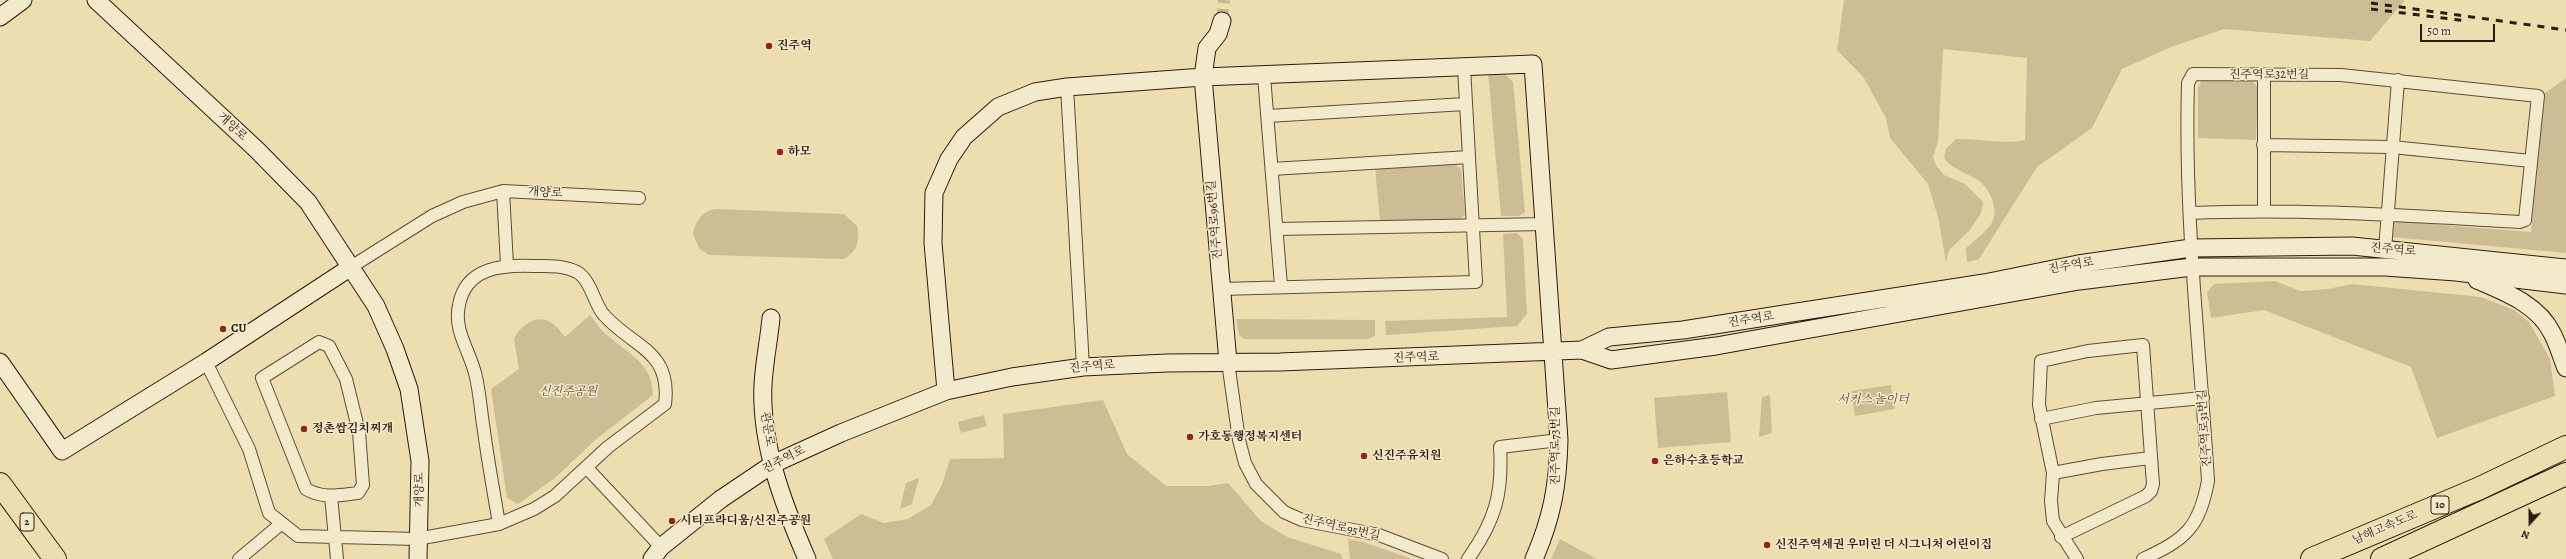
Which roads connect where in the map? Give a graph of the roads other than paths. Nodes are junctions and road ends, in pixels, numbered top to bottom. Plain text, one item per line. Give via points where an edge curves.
1 (23, 0) edge
2 (82, 0) edge
3 (96, 0) edge
4 (0, 17) edge
5 (1222, 21) tunnel mouth
6 (122, 23) junction
7 (1464, 67) junction
8 (1264, 76) junction
9 (2264, 76) junction
10 (1203, 77) junction
11 (2398, 80) junction
12 (1066, 87) junction
13 (1465, 104) junction
14 (1268, 116) junction
15 (2263, 145) junction
16 (2392, 147) junction
17 (1469, 157) junction
18 (2531, 161) junction
19 (1272, 169) junction
20 (503, 191) junction
21 (639, 198) dead end
22 (2264, 210) junction
23 (2190, 213) junction
24 (2386, 215) junction
25 (1545, 224) junction
26 (1473, 225) junction
27 (1277, 229) junction
28 (2191, 248) junction
29 (2385, 250) junction
30 (507, 266) junction
31 (351, 267) junction
32 (2192, 267) junction
33 (2566, 268) edge
34 (2456, 272) junction
35 (2566, 285) edge
36 (1281, 286) junction
37 (1221, 289) junction
38 (771, 318) dead end
39 (1582, 350) junction
40 (1554, 352) junction
41 (0, 362) edge
42 (206, 362) junction
43 (1228, 362) junction
44 (1083, 367) junction
45 (2566, 368) edge
46 (946, 391) junction
47 (2203, 398) junction
48 (2146, 402) junction
49 (2041, 419) junction
50 (1559, 440) junction
51 (2566, 447) edge
52 (2150, 458) junction
53 (773, 464) junction
54 (588, 468) junction
55 (2053, 473) junction
56 (2566, 474) edge
57 (0, 484) edge
58 (330, 496) junction
59 (0, 506) edge
60 (282, 523) junction
61 (499, 524) junction
62 (336, 537) junction
63 (2061, 537) junction
64 (417, 538) junction
65 (657, 553) edge
66 (39, 559) edge
67 (55, 559) edge
68 (240, 559) edge
69 (337, 559) edge
70 (418, 559) edge
71 (807, 559) edge
72 (1442, 559) edge
73 (1468, 559) edge
74 (1534, 559) edge
75 (2077, 559) edge
76 (2143, 559) edge
77 (2312, 559) edge
78 (2382, 559) edge

1 - 4 street
2 - 6 street
3 - 6 street, 개양로
5 - 10 street, 진주역로96번길 via 1218,34 1204,56
6 - 31 street, 개양로 via 308,202
7 - 8 street
7 - 13 street
7 - 25 street, 진주역로73번길 via 1533,64
8 - 10 street
8 - 14 street
9 - 11 street, 진주역로32번길 via 2341,75
9 - 15 street
9 - 23 street, 진주역로32번길 via 2193,74 2188,83 2186,150
10 - 12 street
10 - 37 street, 진주역로96번길
11 - 16 street
11 - 18 street, 진주역로32번길 via 2538,96
12 - 44 street
12 - 46 street via 1034,92 998,107 964,137 949,159 934,193 932,243
13 - 14 street
13 - 17 street
14 - 19 street
15 - 16 street
15 - 22 street
16 - 18 street
16 - 24 street
17 - 19 street
17 - 26 street
18 - 24 street via 2524,220 2520,222
19 - 27 street
20 - 21 street, 개양로
20 - 30 street
20 - 31 street, 개양로 via 463,202 432,216
22 - 23 street
22 - 24 street
23 - 28 street, 진주역로32번길
24 - 29 street
25 - 26 street
25 - 40 street, 진주역로73번길
26 - 27 street
26 - 36 street via 1476,282
27 - 36 street
28 - 29 street, 진주역로 via 2352,246
28 - 32 street, 진주역로32번길
28 - 39 street, 진주역로 via 2078,264 1984,283 1742,321 1609,337
29 - 33 street, 진주역로
30 - 54 street via 564,266 579,273 596,297 603,314 650,352 660,365 664,377 665,404 608,446
30 - 61 street via 481,272 468,282 458,314 460,337 476,375
31 - 42 street
31 - 64 street, 개양로 via 376,306 409,389 420,461
32 - 34 street, 진주역로 via 2351,266
32 - 39 street, 진주역로 via 2079,281 1716,346 1611,360
32 - 47 street, 진주역로31번길
34 - 35 street, 진주역로
34 - 45 street via 2512,295 2534,311 2552,332
36 - 37 street
37 - 43 street, 진주역로96번길
38 - 53 street, 관문로 via 763,385 767,436
39 - 40 street, 진주역로
40 - 43 street, 진주역로
40 - 50 street, 진주역로73번길
41 - 42 street via 62,450
42 - 60 street via 249,449 269,513
43 - 44 street, 진주역로
43 - 72 street, 진주역로95번길 via 1239,440 1245,463 1256,484 1284,512 1302,520 1379,535
44 - 46 street, 진주역로 via 1012,377
46 - 53 street, 진주역로 via 841,433
47 - 48 street
47 - 76 street, 진주역로31번길 via 2208,481 2203,508 2188,532 2166,548
48 - 49 street via 2096,408
48 - 49 street via 2142,345 2088,351 2041,361
48 - 52 street
49 - 55 street
50 - 73 street via 1500,447 1502,478 1496,506 1484,537
50 - 74 street, 진주역로73번길 via 1556,493 1547,530
51 - 77 highway, 남해고속도로 / 10 via 2480,488
52 - 55 street
52 - 63 street via 2153,484 2146,496
53 - 65 street, 진주역로 via 721,499
53 - 71 street, 관문로
54 - 61 street via 556,496
54 - 65 street
55 - 63 street via 2053,521
56 - 78 highway, 10
57 - 67 highway, 2
58 - 58 street via 316,495 306,489 262,378 319,342 330,346 339,363 346,379 359,432 362,485 358,493
58 - 62 street
59 - 66 highway, 2
60 - 62 street via 298,536
60 - 68 street
61 - 64 street
62 - 64 street
62 - 69 street
63 - 75 street
64 - 70 street, 개양로

